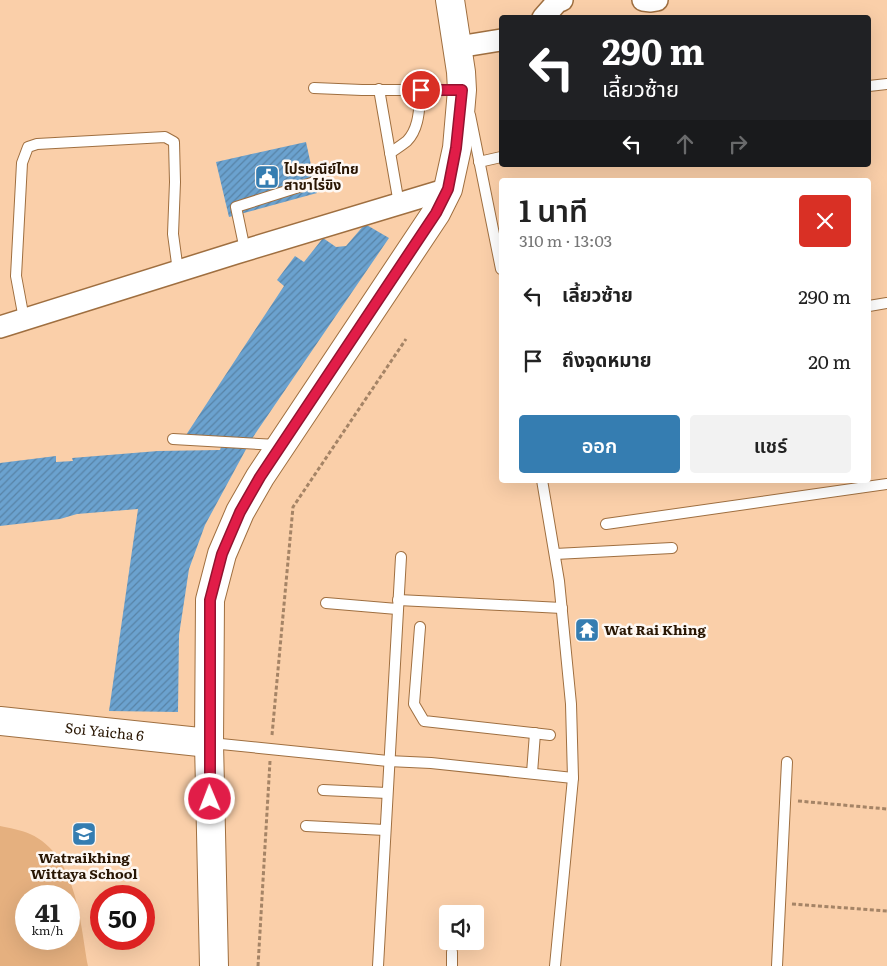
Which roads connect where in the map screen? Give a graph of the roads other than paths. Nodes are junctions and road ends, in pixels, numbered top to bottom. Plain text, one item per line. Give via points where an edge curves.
1 (450, 0) edge
2 (562, 0) edge
3 (643, 0) edge
4 (657, 0) edge
5 (546, 15) edge
6 (499, 41) edge
7 (460, 70) junction
8 (887, 84) edge
9 (871, 86) edge
10 (314, 88) dead end
11 (379, 90) junction
12 (421, 90) junction
13 (390, 153) junction
14 (499, 157) edge
15 (479, 162) junction
16 (321, 180) dead end
17 (448, 189) junction
18 (399, 204) junction
19 (245, 250) junction
20 (499, 259) edge
21 (178, 271) junction
22 (887, 302) edge
23 (871, 306) edge
24 (24, 319) junction
25 (0, 327) edge
26 (173, 439) dead end
27 (281, 446) junction
28 (543, 483) edge
29 (887, 484) edge
30 (606, 524) dead end
31 (672, 548) dead end
32 (555, 554) junction
33 (401, 557) dead end
34 (326, 604) dead end
35 (398, 604) junction
36 (562, 608) junction
37 (420, 627) dead end
38 (0, 721) edge
39 (535, 733) junction
40 (550, 735) dead end
41 (209, 743) junction
42 (388, 761) junction
43 (787, 762) dead end
44 (532, 773) junction
45 (573, 778) junction
46 (323, 790) dead end
47 (387, 793) junction
48 (306, 826) dead end
49 (385, 830) junction
50 (452, 952) dead end
51 (214, 966) edge
52 (378, 966) edge
53 (452, 966) edge
54 (555, 966) edge
55 (777, 966) edge

1 - 7 main road
2 - 5 street
3 - 4 street
6 - 7 street
7 - 12 lane
7 - 15 lane
7 - 17 main road via 456,148
8 - 9 lane
10 - 11 lane
11 - 12 lane
11 - 13 lane
12 - 13 lane via 413,132 408,140
13 - 18 lane
14 - 15 lane
15 - 20 lane
16 - 19 lane via 236,207
17 - 18 street
17 - 27 main road via 436,213
18 - 19 street
19 - 21 street
21 - 24 street
21 - 24 lane via 173,234 174,142 164,137 37,144 28,147 22,163 16,276
22 - 23 lane
24 - 25 street
26 - 27 lane
27 - 41 main road via 240,512 222,554 210,600
28 - 32 lane
29 - 30 lane
31 - 32 lane
32 - 36 lane
33 - 35 lane
34 - 35 lane
35 - 36 lane
35 - 42 lane
36 - 45 lane via 571,704
37 - 39 lane via 414,704 424,721
38 - 41 main road, Soi Yaicha 6
39 - 40 lane
39 - 44 lane
41 - 42 lane
41 - 51 main road
42 - 44 lane
42 - 47 lane
43 - 55 lane
44 - 45 lane
45 - 54 lane
46 - 47 lane
47 - 49 lane
48 - 49 lane
49 - 52 lane
50 - 53 lane

